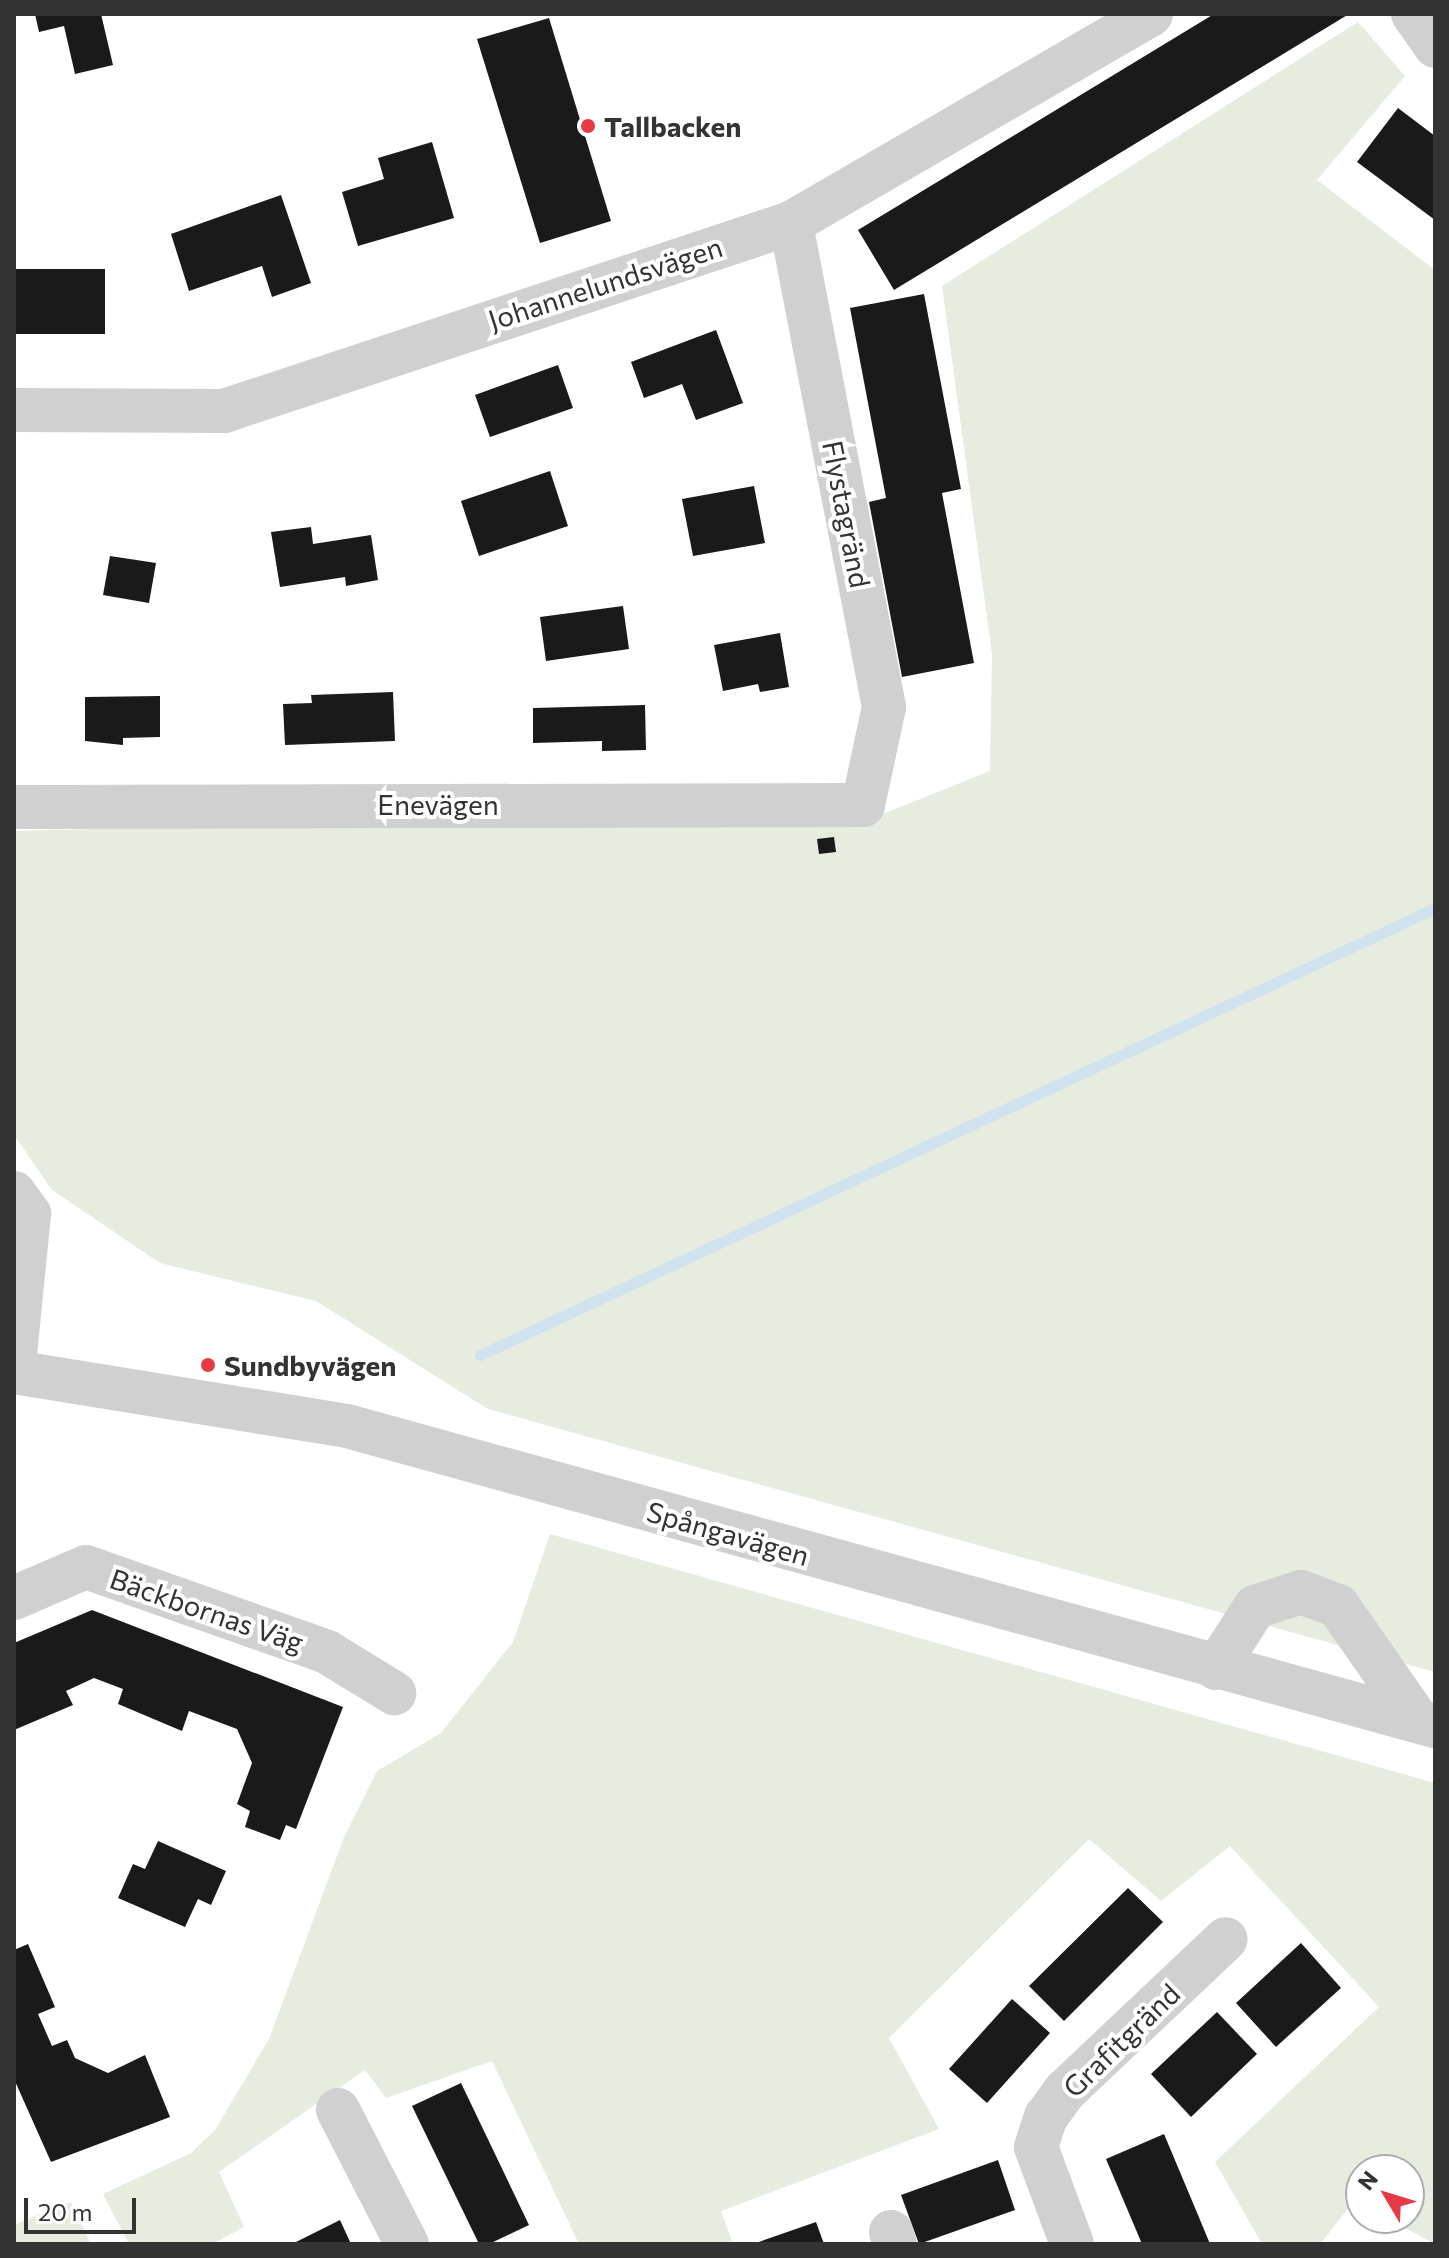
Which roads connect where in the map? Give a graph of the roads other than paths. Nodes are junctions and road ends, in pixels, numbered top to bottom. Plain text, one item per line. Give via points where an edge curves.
1 (1151, 14) edge
2 (1413, 14) edge
3 (1435, 46) edge
4 (791, 223) junction
5 (14, 410) edge
6 (863, 805) joint
7 (14, 807) edge
8 (14, 1193) edge
9 (14, 1363) edge
10 (14, 1372) edge
11 (14, 1598) edge
12 (1216, 1668) junction
13 (394, 1693) dead end
14 (1426, 1722) edge
15 (1226, 1939) dead end
16 (338, 2110) dead end
17 (407, 2244) edge
18 (1072, 2244) edge

1 - 4 street, Johannelundsvägen
2 - 3 street
4 - 5 street, Johannelundsvägen via 224,411
4 - 6 street, Flystagränd via 884,707
6 - 7 street, Enevägen
8 - 9 street via 29,1214
10 - 12 street, Spångavägen via 347,1426
11 - 13 street, Bäckbornas Väg via 86,1567 327,1652
12 - 14 street, Spångavägen
12 - 14 street via 1255,1607 1301,1592 1338,1606
15 - 18 street, Grafitgränd via 1065,2091 1046,2117 1036,2147
16 - 17 street

